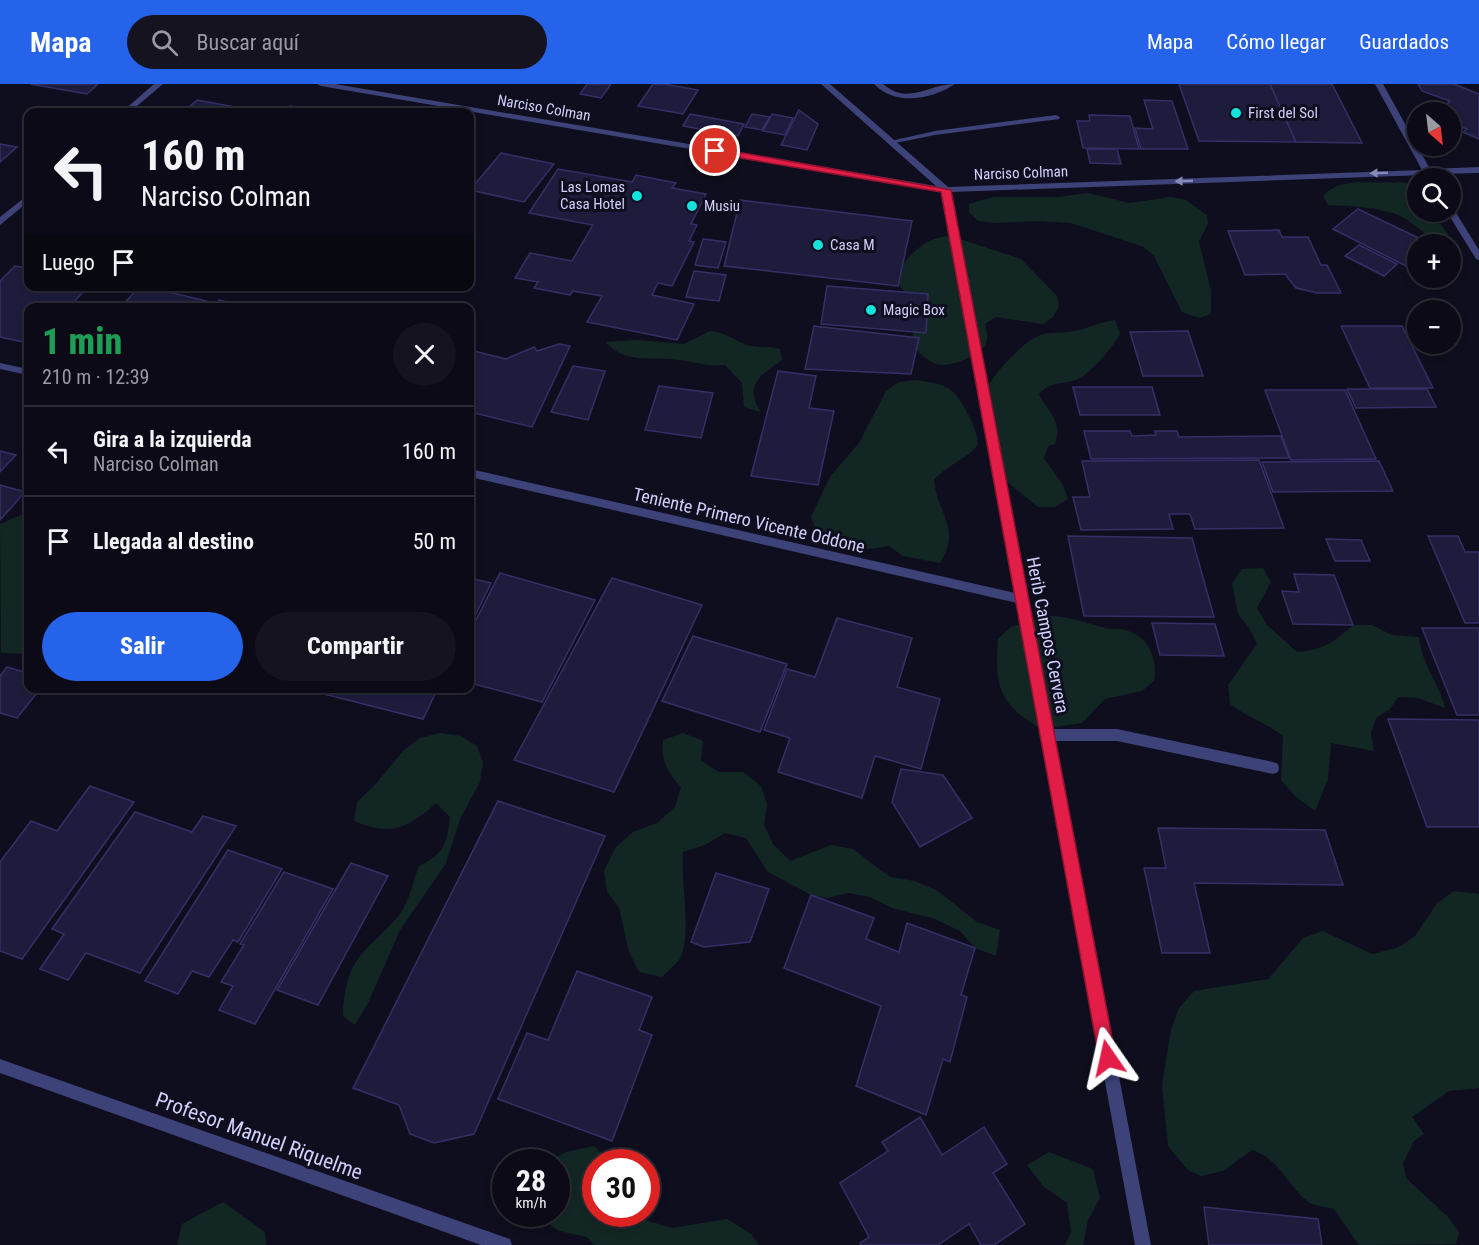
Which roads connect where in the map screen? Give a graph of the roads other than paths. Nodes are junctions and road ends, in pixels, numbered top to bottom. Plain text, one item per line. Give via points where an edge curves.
1 (159, 84) edge
2 (321, 84) edge
3 (825, 84) edge
4 (878, 84) edge
5 (951, 84) edge
6 (1379, 84) edge
7 (131, 108) edge
8 (463, 108) edge
9 (474, 110) edge
10 (1056, 117) dead end
11 (890, 142) junction
12 (1425, 168) edge
13 (1479, 170) edge
14 (1461, 172) edge
15 (1407, 176) edge
16 (946, 190) junction
17 (24, 201) edge
18 (0, 222) edge
19 (1457, 222) edge
20 (1479, 257) edge
21 (0, 366) edge
22 (24, 371) edge
23 (474, 474) edge
24 (1022, 599) junction
25 (1047, 735) junction
26 (1273, 768) dead end
27 (0, 1066) edge
28 (504, 1245) edge
29 (1143, 1245) edge

1 - 7 street
2 - 8 street, Narciso Colman
3 - 11 street
4 - 5 street via 891,95 910,98
6 - 12 street
9 - 16 street, Narciso Colman
10 - 11 street
11 - 16 street
13 - 14 street, Narciso Colman
15 -> 16 street, Narciso Colman
16 - 24 street, Herib Campos Cervera
17 - 18 street
19 - 20 street
21 - 22 street
23 - 24 street, Teniente Primero Vicente Oddone
24 - 25 street, Herib Campos Cervera
25 - 26 street via 1117,735
25 - 29 street, Herib Campos Cervera
27 - 28 street, Profesor Manuel Riquelme

